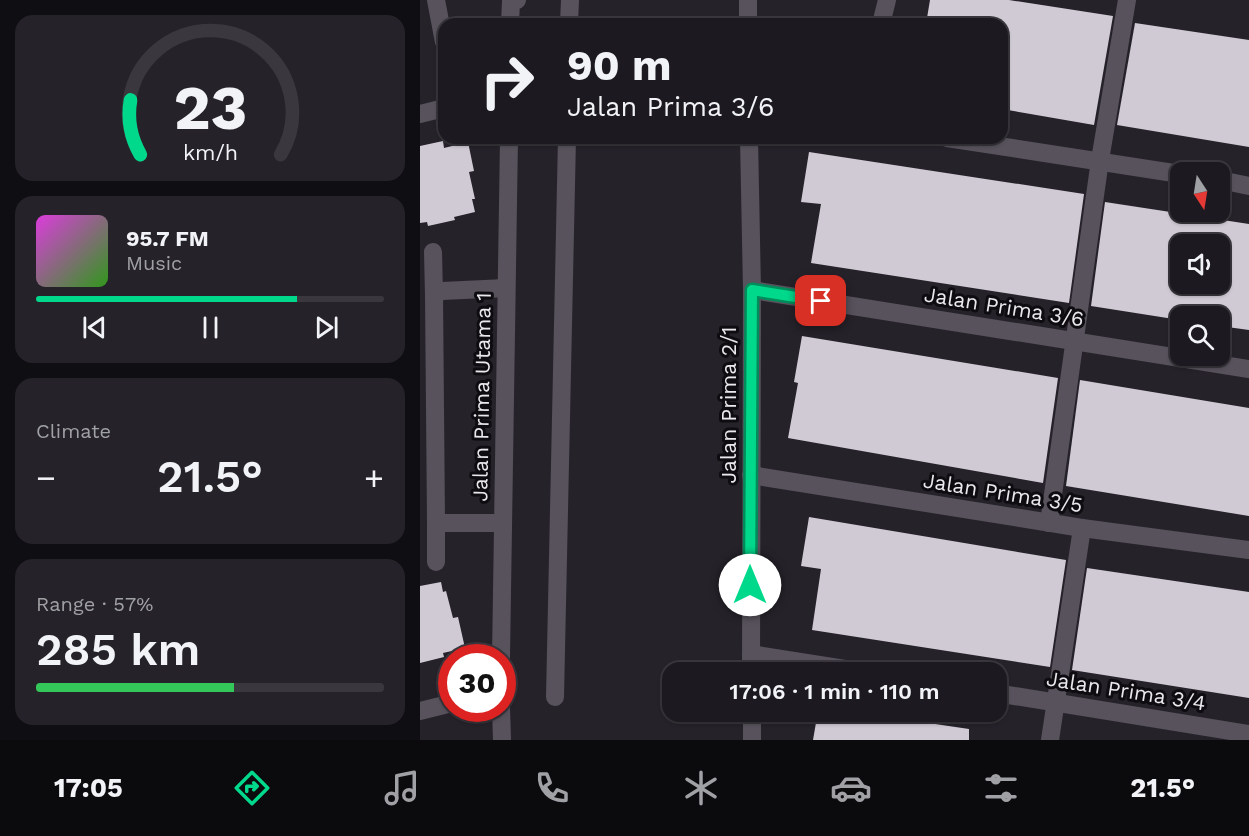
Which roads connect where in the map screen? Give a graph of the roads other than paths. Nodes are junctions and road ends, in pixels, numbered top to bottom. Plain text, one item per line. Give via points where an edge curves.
1 (436, 0) edge
2 (570, 0) edge
3 (748, 0) edge
4 (887, 0) edge
5 (1127, 0) edge
6 (514, 1) edge
7 (439, 18) edge
8 (511, 18) edge
9 (569, 18) edge
10 (748, 18) edge
11 (882, 18) edge
12 (438, 110) edge
13 (420, 114) edge
14 (508, 144) edge
15 (567, 144) edge
16 (749, 144) edge
17 (989, 144) edge
18 (1100, 160) junction
19 (1170, 172) edge
20 (1230, 182) edge
21 (1249, 186) edge
22 (433, 252) dead end
23 (506, 288) junction
24 (752, 290) junction
25 (434, 295) junction
26 (1073, 341) junction
27 (1249, 369) edge
28 (751, 475) junction
29 (436, 520) junction
30 (503, 523) junction
31 (1049, 523) junction
32 (1082, 528) junction
33 (1249, 550) edge
34 (436, 562) dead end
35 (501, 644) edge
36 (751, 662) edge
37 (1007, 695) edge
38 (555, 697) dead end
39 (1057, 702) junction
40 (438, 706) edge
41 (420, 711) edge
42 (501, 722) edge
43 (752, 722) edge
44 (1249, 734) edge
45 (502, 740) edge
46 (752, 740) edge
47 (1050, 740) edge

1 - 7 street
2 - 9 street
3 - 10 street
4 - 11 street
5 - 18 street
6 - 8 street
12 - 13 street
14 - 23 street, Jalan Prima Utama 1
15 - 38 street
16 - 24 street, Jalan Prima 2/1
17 - 18 street
18 - 19 street
18 - 26 street
20 - 21 street
22 - 25 street
23 - 25 street via 442,291
23 - 30 street, Jalan Prima Utama 1
24 - 26 street, Jalan Prima 3/6
24 - 28 street, Jalan Prima 2/1
25 - 29 street
26 - 27 street, Jalan Prima 3/6
26 - 31 street
28 - 31 street, Jalan Prima 3/5
28 - 36 street, Jalan Prima 2/1
29 - 30 street
29 - 34 street
30 - 35 street, Jalan Prima Utama 1
31 - 32 street, Jalan Prima 3/5
32 - 33 street, Jalan Prima 3/5
32 - 39 street
37 - 39 street, Jalan Prima 3/4
39 - 44 street, Jalan Prima 3/4
39 - 47 street
40 - 41 street
42 - 45 street
43 - 46 street

